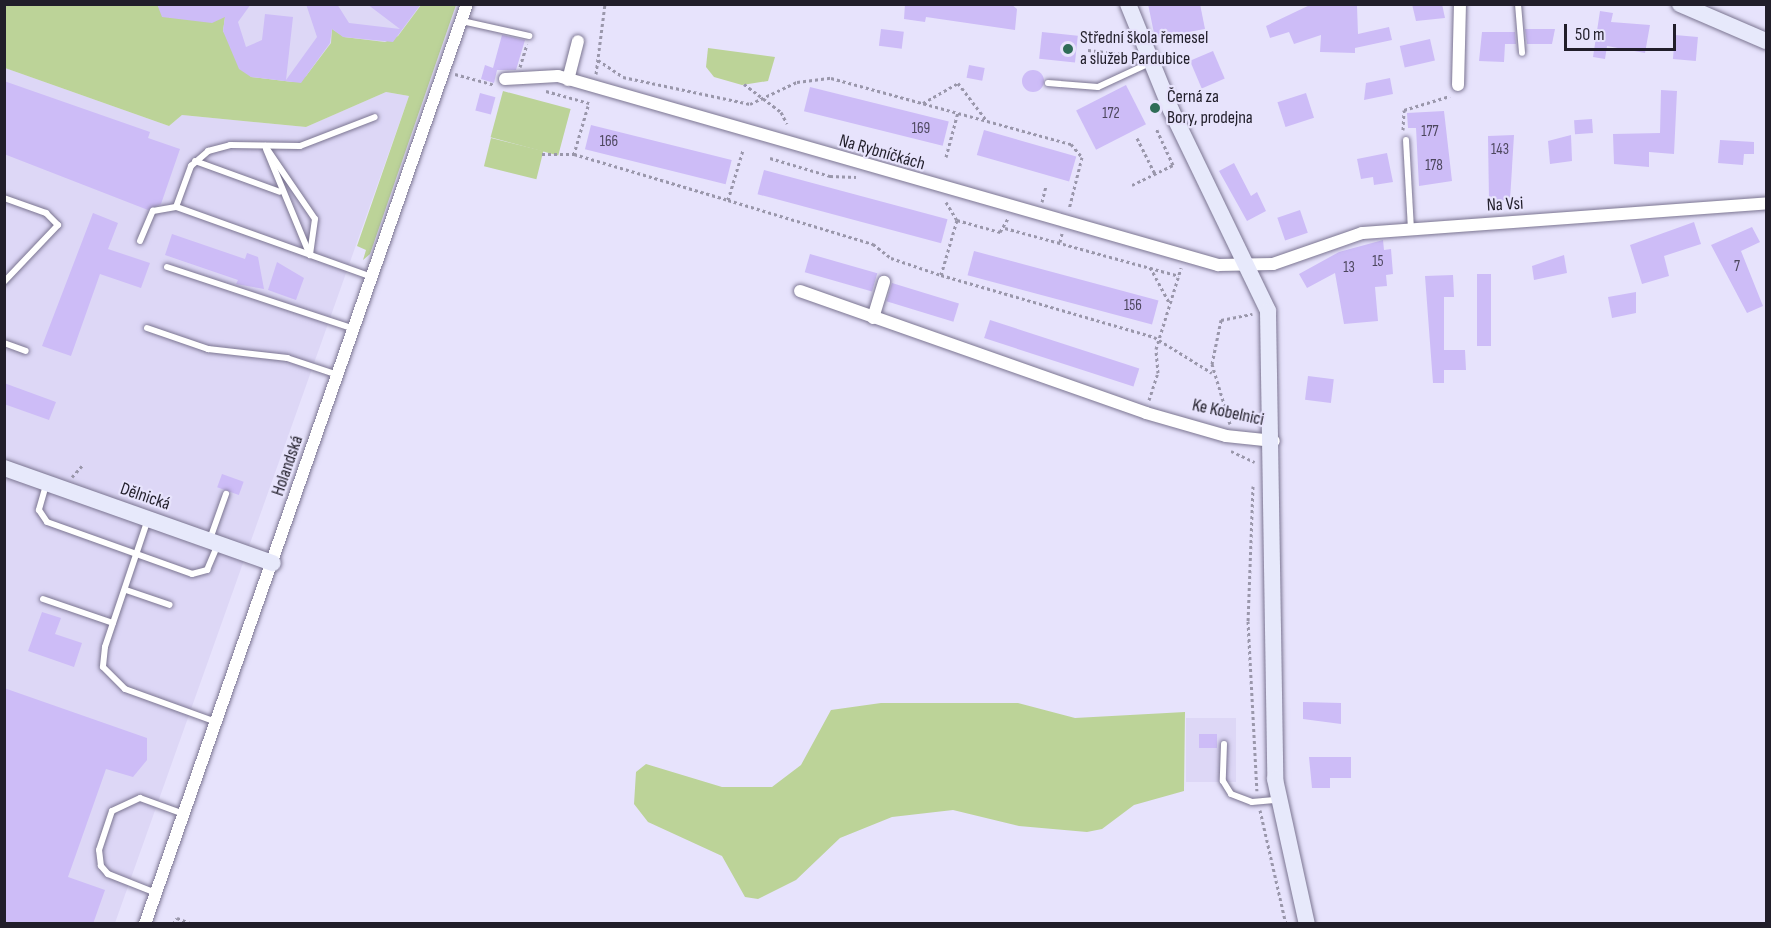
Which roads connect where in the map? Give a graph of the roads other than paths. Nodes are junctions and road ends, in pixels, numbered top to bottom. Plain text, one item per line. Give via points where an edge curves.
1 (467, 4) edge
2 (1128, 4) edge
3 (1460, 4) edge
4 (1518, 4) edge
5 (1680, 4) edge
6 (462, 21) junction
7 (529, 36) road end
8 (578, 41) dead end
9 (1767, 41) edge
10 (1521, 53) dead end
11 (1151, 63) junction
12 (511, 80) road end
13 (568, 80) junction
14 (1048, 83) dead end
15 (1455, 85) road end
16 (375, 117) dead end
17 (1406, 140) road end
18 (265, 146) junction
19 (195, 161) junction
20 (280, 192) junction
21 (4, 198) edge
22 (1767, 203) edge
23 (176, 207) junction
24 (1411, 229) junction
25 (140, 241) dead end
26 (310, 255) junction
27 (1250, 266) junction
28 (167, 267) dead end
29 (373, 278) junction
30 (4, 282) edge
31 (884, 282) dead end
32 (800, 291) dead end
33 (873, 318) junction
34 (147, 328) dead end
35 (355, 329) junction
36 (4, 343) edge
37 (26, 351) dead end
38 (338, 376) junction
39 (1274, 441) junction
40 (4, 468) edge
41 (47, 483) junction
42 (226, 494) dead end
43 (148, 519) junction
44 (213, 542) junction
45 (137, 555) junction
46 (273, 563) junction
47 (126, 590) junction
48 (43, 599) dead end
49 (170, 605) dead end
50 (113, 623) junction
51 (217, 722) junction
52 (1224, 744) dead end
53 (1278, 800) junction
54 (184, 814) junction
55 (156, 893) junction
56 (146, 924) edge
57 (1307, 924) edge

1 - 6 street, Holandská
2 - 11 street, Ke Kobelnici
3 - 15 street
4 - 10 lane
5 - 9 street
6 - 7 lane
6 - 29 street, Holandská
8 - 13 street
11 - 14 lane via 1098,87
11 - 27 street, Ke Kobelnici
12 - 13 street, Na Rybníčkách via 553,75
13 - 27 street, Na Rybníčkách via 1185,258
16 - 18 lane via 310,144
17 - 24 lane
18 - 19 lane via 222,146
18 - 20 lane
18 - 26 lane via 315,219
19 - 20 lane
19 - 23 lane
20 - 26 lane
21 - 30 lane via 51,215 58,225
22 - 24 street, Na Vsi
23 - 25 lane via 153,211
23 - 26 lane
24 - 27 street, Na Vsi via 1362,233 1282,261
26 - 29 lane
27 - 39 street, Ke Kobelnici via 1268,311
28 - 35 lane
29 - 35 street, Holandská
31 - 33 street
32 - 33 street, Ke Kobelnici
33 - 39 street, Ke Kobelnici via 1146,413 1227,436
34 - 38 lane via 208,349 287,358
35 - 38 street, Holandská
36 - 37 lane
38 - 46 street, Holandská
39 - 53 street
40 - 41 street, Dělnická
41 - 43 street, Dělnická
41 - 45 lane via 39,506 44,519
42 - 44 lane
43 - 44 street, Dělnická
43 - 45 lane
44 - 45 lane via 209,566 200,574
44 - 46 street, Dělnická
45 - 47 lane
46 - 51 street, Holandská
47 - 49 lane
47 - 50 lane
48 - 50 lane
50 - 51 lane via 102,659 110,678 125,689
51 - 54 street, Holandská
52 - 53 lane via 1226,788 1237,798
53 - 57 street
54 - 55 street, Holandská
54 - 55 lane via 140,798 112,811 99,850 101,866 108,874
55 - 56 street, Holandská

